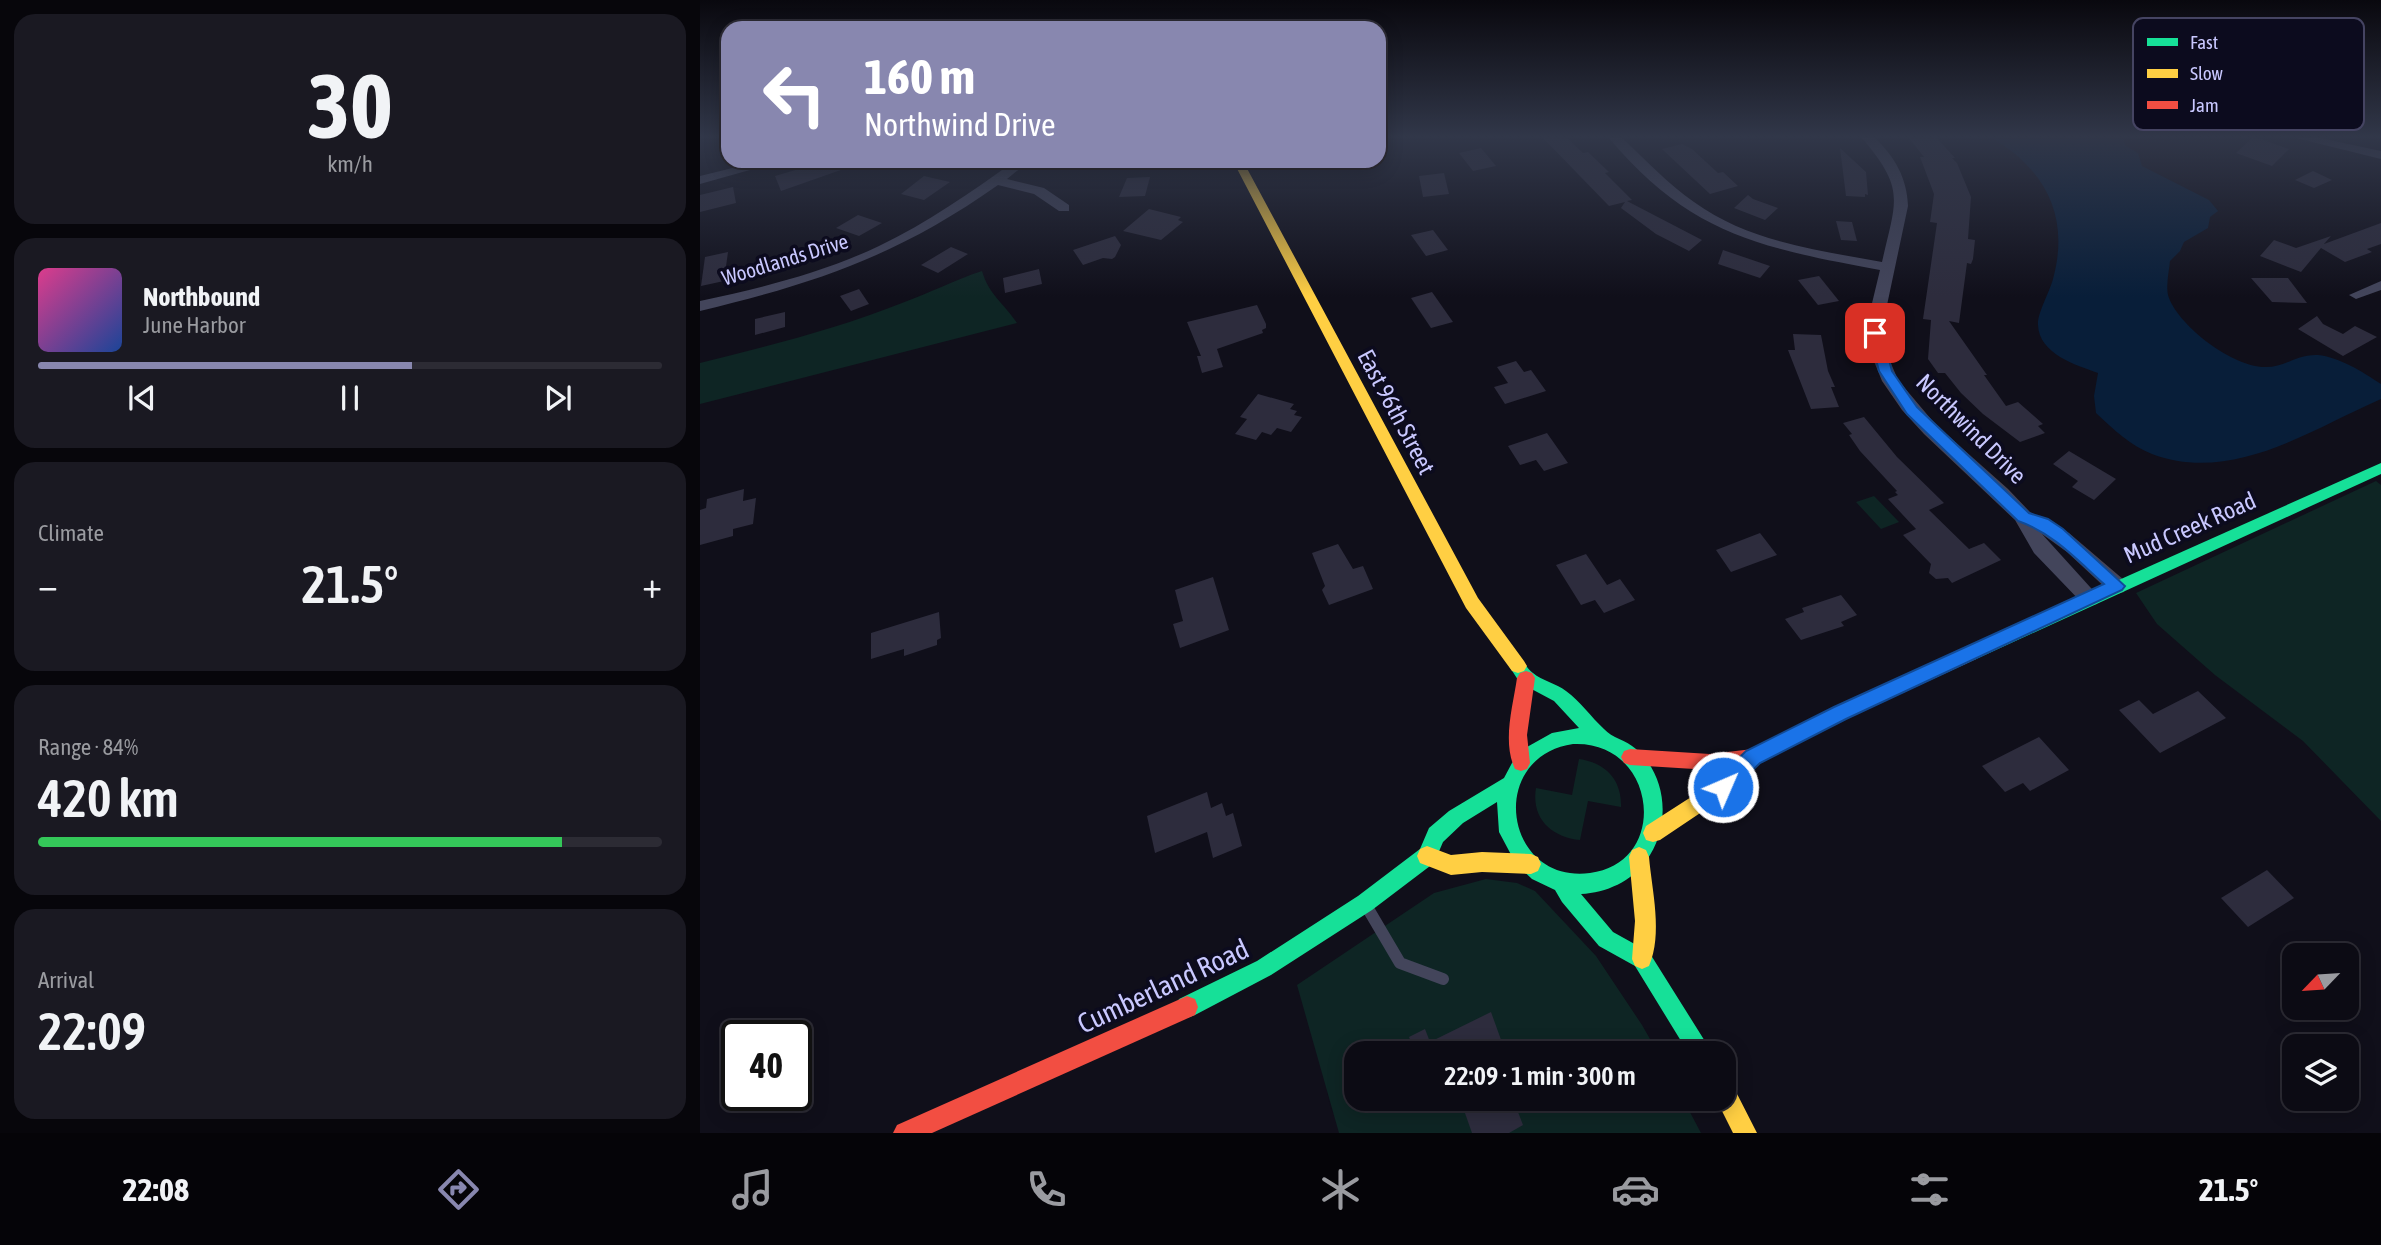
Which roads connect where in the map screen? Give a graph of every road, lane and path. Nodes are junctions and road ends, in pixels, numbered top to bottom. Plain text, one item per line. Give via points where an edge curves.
1 (980, 191) edge
2 (1039, 191) edge
3 (1254, 191) edge
4 (1672, 191) edge
5 (1901, 191) edge
6 (1064, 208) dead end
7 (1887, 267) junction
8 (2381, 285) edge
9 (2356, 295) dead end
10 (700, 306) edge
11 (2381, 468) edge
12 (2024, 517) junction
13 (2117, 586) junction
14 (2090, 598) junction
15 (1526, 678) junction
16 (1604, 742) junction
17 (1630, 757) junction
18 (1753, 757) junction
19 (1521, 763) junction
20 (1508, 785) junction
21 (1653, 833) junction
22 (1427, 856) junction
23 (1639, 857) junction
24 (1531, 864) junction
25 (1560, 879) junction
26 (1365, 903) junction
27 (1642, 959) junction
28 (1443, 979) dead end
29 (1694, 1041) edge
30 (1734, 1111) edge
31 (905, 1133) edge
32 (1745, 1133) edge

1 - 10 street, Woodlands Drive via 928,226 876,253 800,281
2 - 6 street
3 - 15 main road, East 96th Street via 1455,572
4 - 7 street via 1723,226 1790,248
5 - 7 street, Northwind Drive
7 - 12 street, Northwind Drive via 1875,333 1889,379 1912,410
8 - 9 street
11 - 13 main road, Mud Creek Road
12 - 13 street, Northwind Drive via 2057,533
12 - 14 street, Northwind Drive via 2043,550
13 - 14 main road, Mud Creek Road
14 - 18 main road, Mud Creek Road
15 - 16 main road, East 96th Street via 1560,696
15 - 19 main road via 1518,735
16 - 17 main road
16 - 19 main road via 1578,737 1553,741
17 - 18 main road, Mud Creek Road via 1710,762
17 - 21 main road via 1650,783 1657,817
18 - 21 main road, Mud Creek Road via 1723,787
19 - 20 main road
20 - 22 main road, Cumberland Road via 1456,817 1436,835
20 - 24 main road via 1507,827
21 - 23 main road
22 - 24 main road via 1451,865
22 - 26 main road, Cumberland Road
23 - 25 main road via 1620,873 1595,882
23 - 27 main road via 1645,921
24 - 25 main road
25 - 27 main road via 1606,939
26 - 28 lane via 1400,963
26 - 31 main road, Cumberland Road via 1315,938 1206,999
27 - 29 main road
30 - 32 main road

